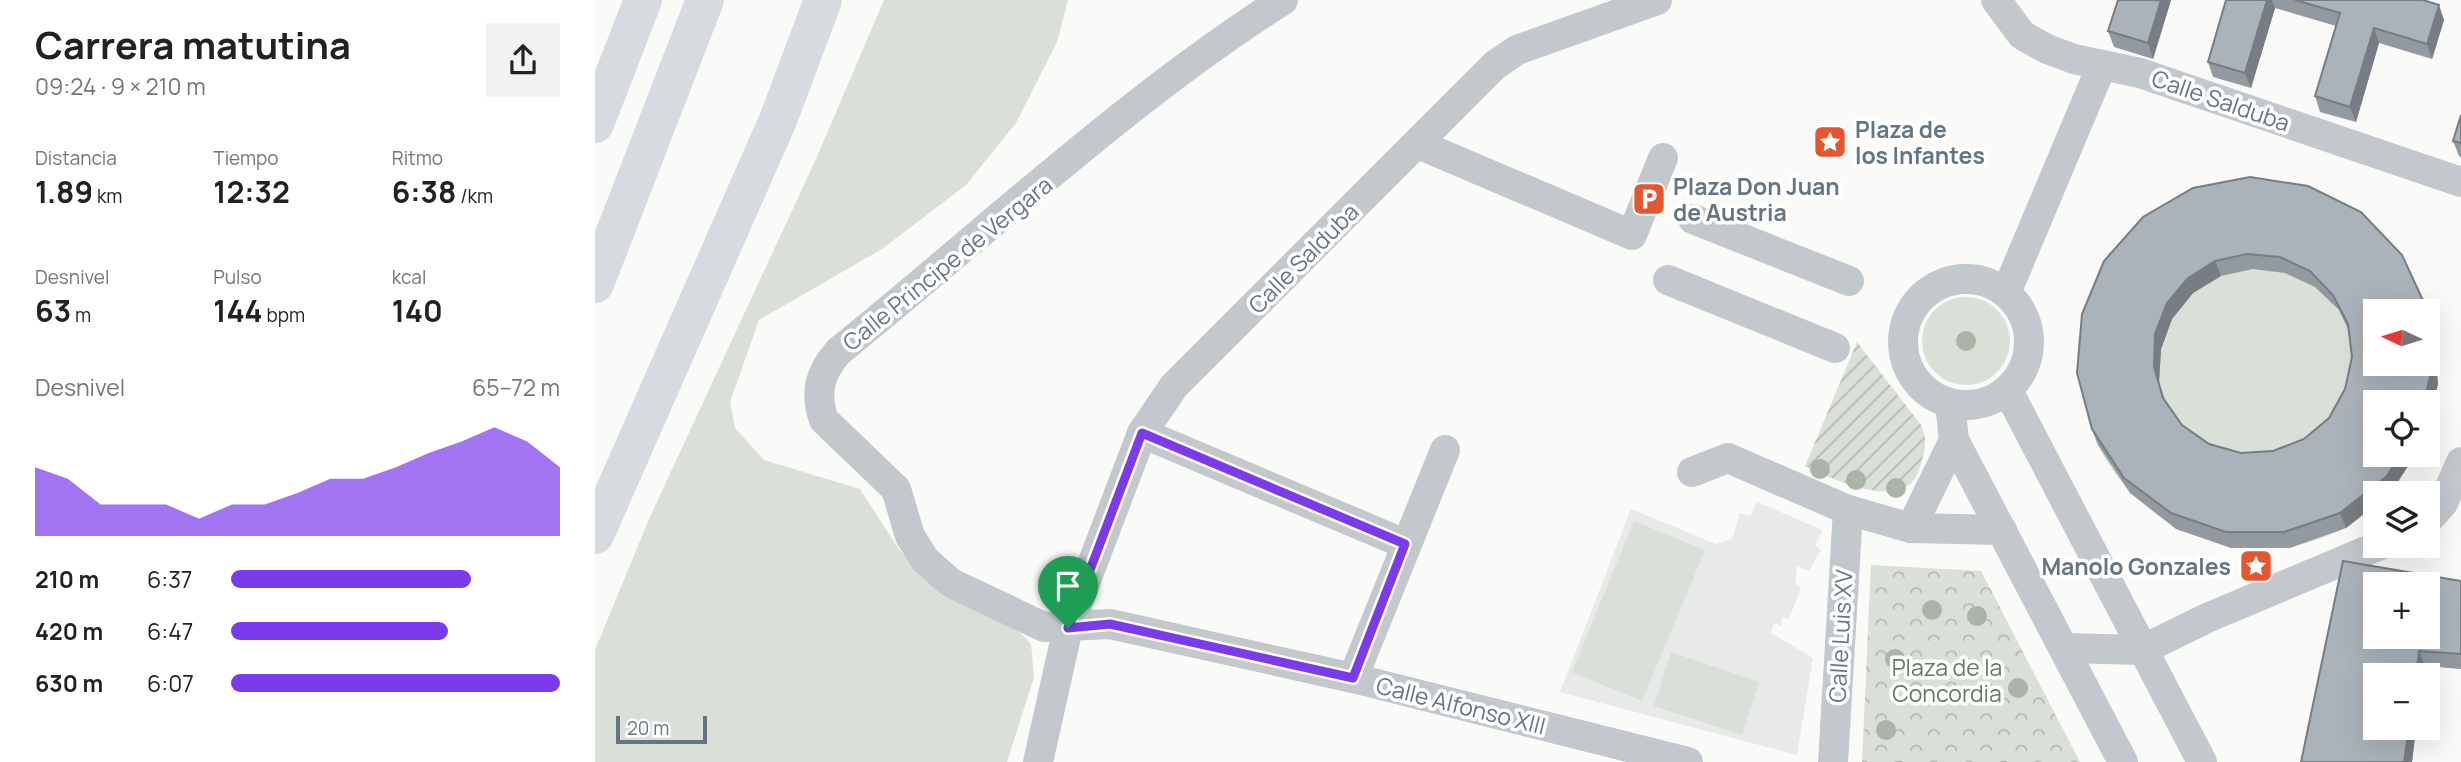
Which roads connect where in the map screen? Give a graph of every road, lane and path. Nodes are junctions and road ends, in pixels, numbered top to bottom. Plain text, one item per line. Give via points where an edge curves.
1 (643, 0) edge
2 (705, 0) edge
3 (823, 0) edge
4 (1283, 0) edge
5 (1657, 0) edge
6 (1996, 0) edge
7 (2102, 65) junction
8 (595, 124) edge
9 (1418, 144) junction
10 (1663, 158) dead end
11 (2461, 182) edge
12 (1693, 219) dead end
13 (1668, 281) dead end
14 (1849, 281) dead end
15 (595, 284) edge
16 (2006, 293) junction
17 (1835, 348) dead end
18 (2008, 391) junction
19 (1950, 404) junction
20 (1142, 433) junction
21 (1954, 440) junction
22 (1445, 450) dead end
23 (2461, 462) edge
24 (1692, 472) dead end
25 (2440, 505) edge
26 (1848, 510) junction
27 (1911, 528) junction
28 (2002, 530) junction
29 (595, 536) edge
30 (1405, 544) junction
31 (2363, 552) edge
32 (1068, 628) junction
33 (2065, 648) junction
34 (2142, 650) junction
35 (1353, 678) junction
36 (1038, 762) edge
37 (1688, 762) edge
38 (1833, 762) edge
39 (2123, 762) edge
40 (2202, 762) edge

1 - 8 highway
2 - 15 highway
3 - 29 highway via 778,120
4 - 32 street, Calle Principe de Vergara via 1233,32 1102,135 839,351 819,384 824,420 896,489 910,536 925,560 971,594 1044,627
5 - 9 street, Calle Salduba via 1517,50 1495,65
6 - 7 street, Calle Salduba via 2022,35 2047,49
7 - 11 street, Calle Salduba via 2140,73
7 - 16 street
9 - 10 street via 1632,235
9 - 20 street, Calle Salduba via 1174,386
12 - 14 street
13 - 17 street
16 - 18 street via 2020,308 2030,343 2027,361
16 - 19 street via 1989,283 1948,281 1929,290 1910,314 1903,344 1906,364 1916,382
18 - 19 street via 1980,404
18 - 34 street
19 - 21 street
20 - 30 street
20 - 32 street, Calle Salduba
21 - 27 street
21 - 28 street
22 - 30 street
23 - 25 street
24 - 26 street via 1728,458
26 - 27 street
26 - 38 street, Calle Luis XV
27 - 28 street
28 - 33 street
30 - 35 street
31 - 34 street
32 - 35 street, Calle Alfonso XIII via 1110,624
32 - 36 street, Calle Salduba
33 - 34 street
33 - 39 street
34 - 40 street
35 - 37 street, Calle Alfonso XIII

